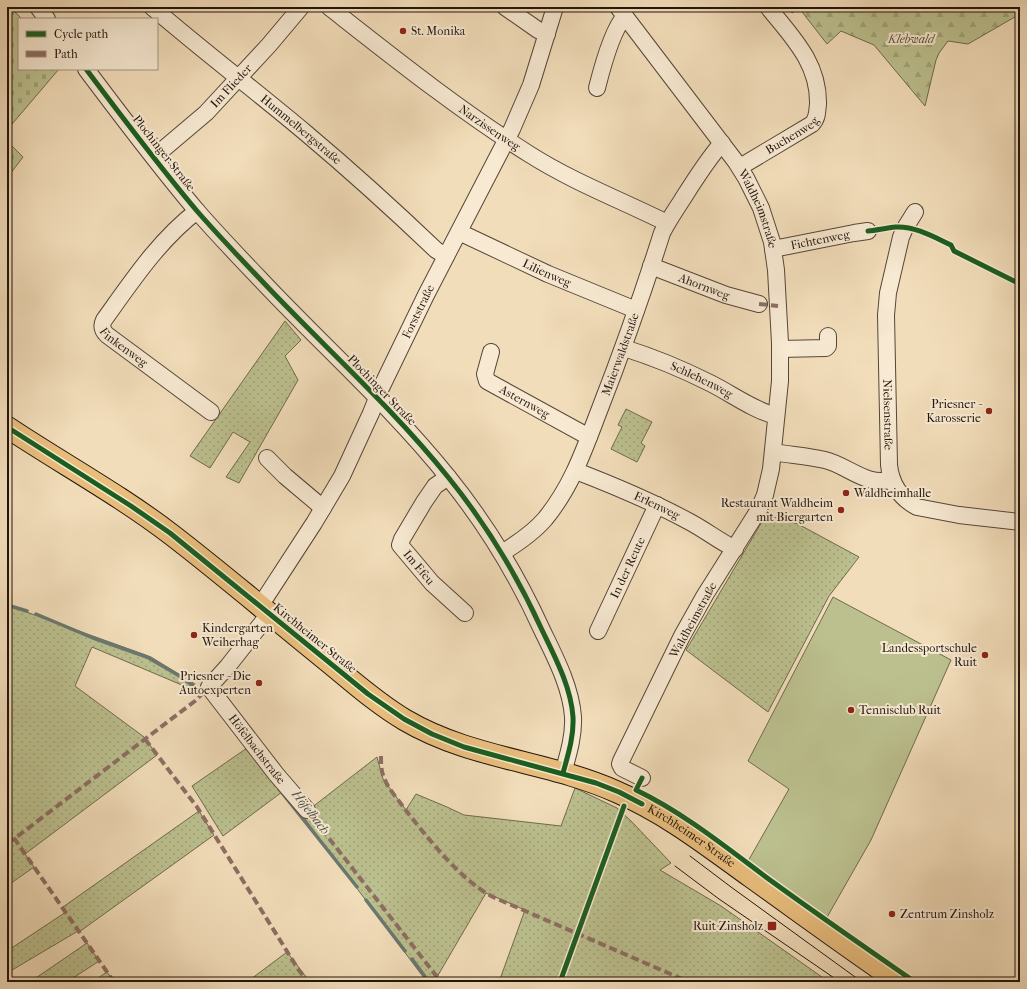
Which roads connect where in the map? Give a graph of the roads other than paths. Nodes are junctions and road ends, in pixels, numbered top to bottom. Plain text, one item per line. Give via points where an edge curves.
1 (38, 7) edge
2 (152, 7) edge
3 (302, 7) edge
4 (329, 7) edge
5 (506, 7) edge
6 (556, 7) edge
7 (768, 7) edge
8 (621, 11) edge
9 (46, 18) edge
10 (547, 34) junction
11 (87, 70) edge
12 (239, 78) junction
13 (596, 88) dead end
14 (507, 139) junction
15 (722, 143) junction
16 (154, 157) junction
17 (740, 167) junction
18 (197, 211) junction
19 (915, 212) dead end
20 (667, 223) junction
21 (868, 231) dead end
22 (459, 232) junction
23 (773, 249) junction
24 (446, 256) junction
25 (651, 266) junction
26 (759, 304) dead end
27 (636, 310) junction
28 (828, 336) dead end
29 (624, 348) junction
30 (780, 349) junction
31 (491, 352) dead end
32 (378, 399) junction
33 (211, 412) dead end
34 (776, 416) junction
35 (7, 427) edge
36 (589, 437) junction
37 (773, 452) junction
38 (267, 458) dead end
39 (576, 471) junction
40 (448, 477) junction
41 (892, 479) junction
42 (657, 505) junction
43 (323, 508) junction
44 (1019, 518) edge
45 (735, 549) junction
46 (502, 553) junction
47 (265, 610) junction
48 (465, 613) dead end
49 (598, 631) dead end
50 (209, 687) joint
51 (563, 773) junction
52 (642, 778) dead end
53 (306, 810) dead end
54 (899, 982) edge

1 - 9 street
2 - 12 street, Hummelbergstraße
3 - 12 street, Im Flieder
4 - 14 street, Narzissenweg via 450,100
5 - 10 street
6 - 10 street, Forststraße
7 - 17 street, Buchenweg via 807,58 816,89 817,117 812,124
8 - 13 street
8 - 15 street, Waldheimstraße
10 - 14 street, Forststraße via 531,85
11 - 16 street, Plochinger Straße
12 - 16 street, Im Flieder via 206,113
12 - 24 street, Hummelbergstraße via 308,134 436,250
14 - 20 street, Narzissenweg via 571,178
14 - 22 street, Forststraße
15 - 17 street, Waldheimstraße
15 - 20 street, Maierwaldstraße
16 - 18 street, Plochinger Straße
17 - 23 street, Waldheimstraße via 761,208
18 - 32 street, Plochinger Straße
18 - 33 street, Finkenweg via 164,241 104,320 102,329
19 - 41 street, Nielsenstraße via 902,237 887,300 889,465
20 - 25 street, Maierwaldstraße
21 - 23 street, Fichtenweg
22 - 24 street, Forststraße
22 - 27 street, Lilienweg via 548,274
23 - 30 street, Waldheimstraße
24 - 32 street, Forststraße via 381,388
25 - 26 street, Ahornweg via 726,295
25 - 27 street, Maierwaldstraße
27 - 29 street, Maierwaldstraße
28 - 30 street via 826,348
29 - 34 street, Schlehenweg via 667,363
29 - 36 street, Maierwaldstraße
30 - 34 street, Waldheimstraße
31 - 36 street, Asternweg via 485,374 487,382
32 - 40 street, Plochinger Straße
32 - 43 street, Forststraße via 342,476
34 - 37 street, Waldheimstraße
35 - 47 main road, Kirchheimer Straße via 151,519
36 - 39 street, Maierwaldstraße
37 - 41 street via 826,460 872,480
37 - 45 street, Waldheimstraße via 762,503
38 - 43 street
39 - 42 street, Erlenweg
39 - 46 street, Maierwaldstraße via 555,506 538,527
40 - 46 street, Plochinger Straße
40 - 48 street, Im Efeu via 435,486 400,545 432,583
41 - 44 street, Nielsenstraße via 900,494 918,507 959,515
42 - 45 street, Erlenweg
42 - 49 street, In der Reute
43 - 47 street, Forststraße
45 - 52 street, Waldheimstraße via 682,636 621,761 622,768
46 - 51 street, Plochinger Straße via 553,651 572,706 573,725
47 - 50 street, Forststraße via 228,666
47 - 51 main road, Kirchheimer Straße via 378,702 417,727 464,747
50 - 53 street, Höfelbachstraße
51 - 54 main road, Kirchheimer Straße via 614,790 662,815

